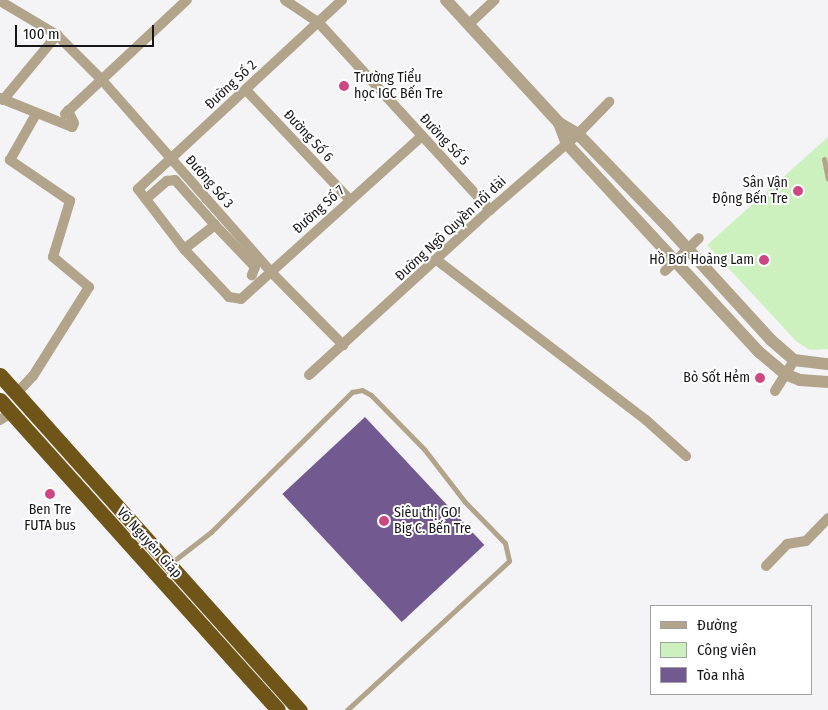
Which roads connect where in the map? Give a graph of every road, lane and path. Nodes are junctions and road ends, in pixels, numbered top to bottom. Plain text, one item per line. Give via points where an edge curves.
1 (187, 0) edge
2 (285, 0) edge
3 (342, 0) edge
4 (446, 0) edge
5 (495, 0) edge
6 (0, 1) edge
7 (318, 22) junction
8 (469, 24) junction
9 (57, 35) junction
10 (101, 80) junction
11 (246, 90) junction
12 (1, 99) edge
13 (609, 102) dead end
14 (36, 114) junction
15 (559, 123) junction
16 (578, 134) junction
17 (421, 137) junction
18 (567, 144) junction
19 (171, 158) junction
20 (824, 159) dead end
21 (828, 179) edge
22 (146, 199) junction
23 (350, 200) junction
24 (490, 210) junction
25 (215, 225) junction
26 (699, 238) dead end
27 (184, 249) junction
28 (688, 249) junction
29 (676, 260) junction
30 (438, 261) junction
31 (665, 271) dead end
32 (271, 272) junction
33 (252, 275) dead end
34 (343, 345) junction
35 (794, 360) junction
36 (828, 364) edge
37 (785, 374) junction
38 (0, 375) edge
39 (309, 375) dead end
40 (828, 382) edge
41 (775, 391) dead end
42 (16, 394) junction
43 (0, 400) edge
44 (6, 417) edge
45 (686, 456) dead end
46 (78, 476) junction
47 (828, 518) edge
48 (169, 565) junction
49 (766, 566) dead end
50 (278, 710) edge
51 (300, 710) edge
52 (346, 710) edge

1 - 10 street
2 - 7 street, Đường Số 5
3 - 7 street, Đường Số 2
4 - 8 street
5 - 8 street
6 - 9 street, Đường Số 3
7 - 11 street, Đường Số 2
7 - 17 street, Đường Số 5
8 - 15 street
9 - 10 street, Đường Số 3
9 - 12 street
10 - 14 street via 67,112 74,123 72,127
10 - 19 street, Đường Số 3
11 - 19 street, Đường Số 2
11 - 23 street, Đường Số 6
12 - 14 street
13 - 16 street, Đường Ngô Quyền nối dài
14 - 42 street via 10,160 70,201 53,257 89,287 33,376
15 - 16 street
15 - 18 street
16 - 18 street, Đường Ngô Quyền nối dài
16 - 28 street
17 - 23 street, Đường Số 7
17 - 24 street, Đường Số 5
18 - 24 street, Đường Ngô Quyền nối dài
18 - 29 street
19 - 22 street, Đường Số 2 via 138,189
19 - 32 street, Đường Số 3
20 - 21 lane
22 - 25 street via 168,181 175,180
22 - 27 street
23 - 32 street, Đường Số 7
24 - 30 street, Đường Ngô Quyền nối dài
25 - 27 street
25 - 33 street via 255,268
26 - 28 street
27 - 32 street, Đường Số 7 via 233,300 241,299
28 - 29 street
28 - 35 street via 771,340
29 - 31 street
29 - 37 street via 759,352
30 - 34 street, Đường Ngô Quyền nối dài
30 - 45 street via 646,420
32 - 34 street, Đường Số 3
34 - 39 street, Đường Ngô Quyền nối dài
35 - 36 street
35 - 37 street
37 - 40 street via 800,380
37 - 41 street
38 - 42 highway, Võ Nguyên Giáp
42 - 46 highway, Võ Nguyên Giáp
43 - 44 highway, Võ Nguyên Giáp
44 - 46 highway, Võ Nguyên Giáp
46 - 48 highway, Võ Nguyên Giáp
46 - 50 highway, Võ Nguyên Giáp
47 - 49 street via 806,541 787,544
48 - 51 highway, Võ Nguyên Giáp
48 - 52 lane via 211,532 352,392 362,390 424,449 465,502 505,542 509,552 507,566

